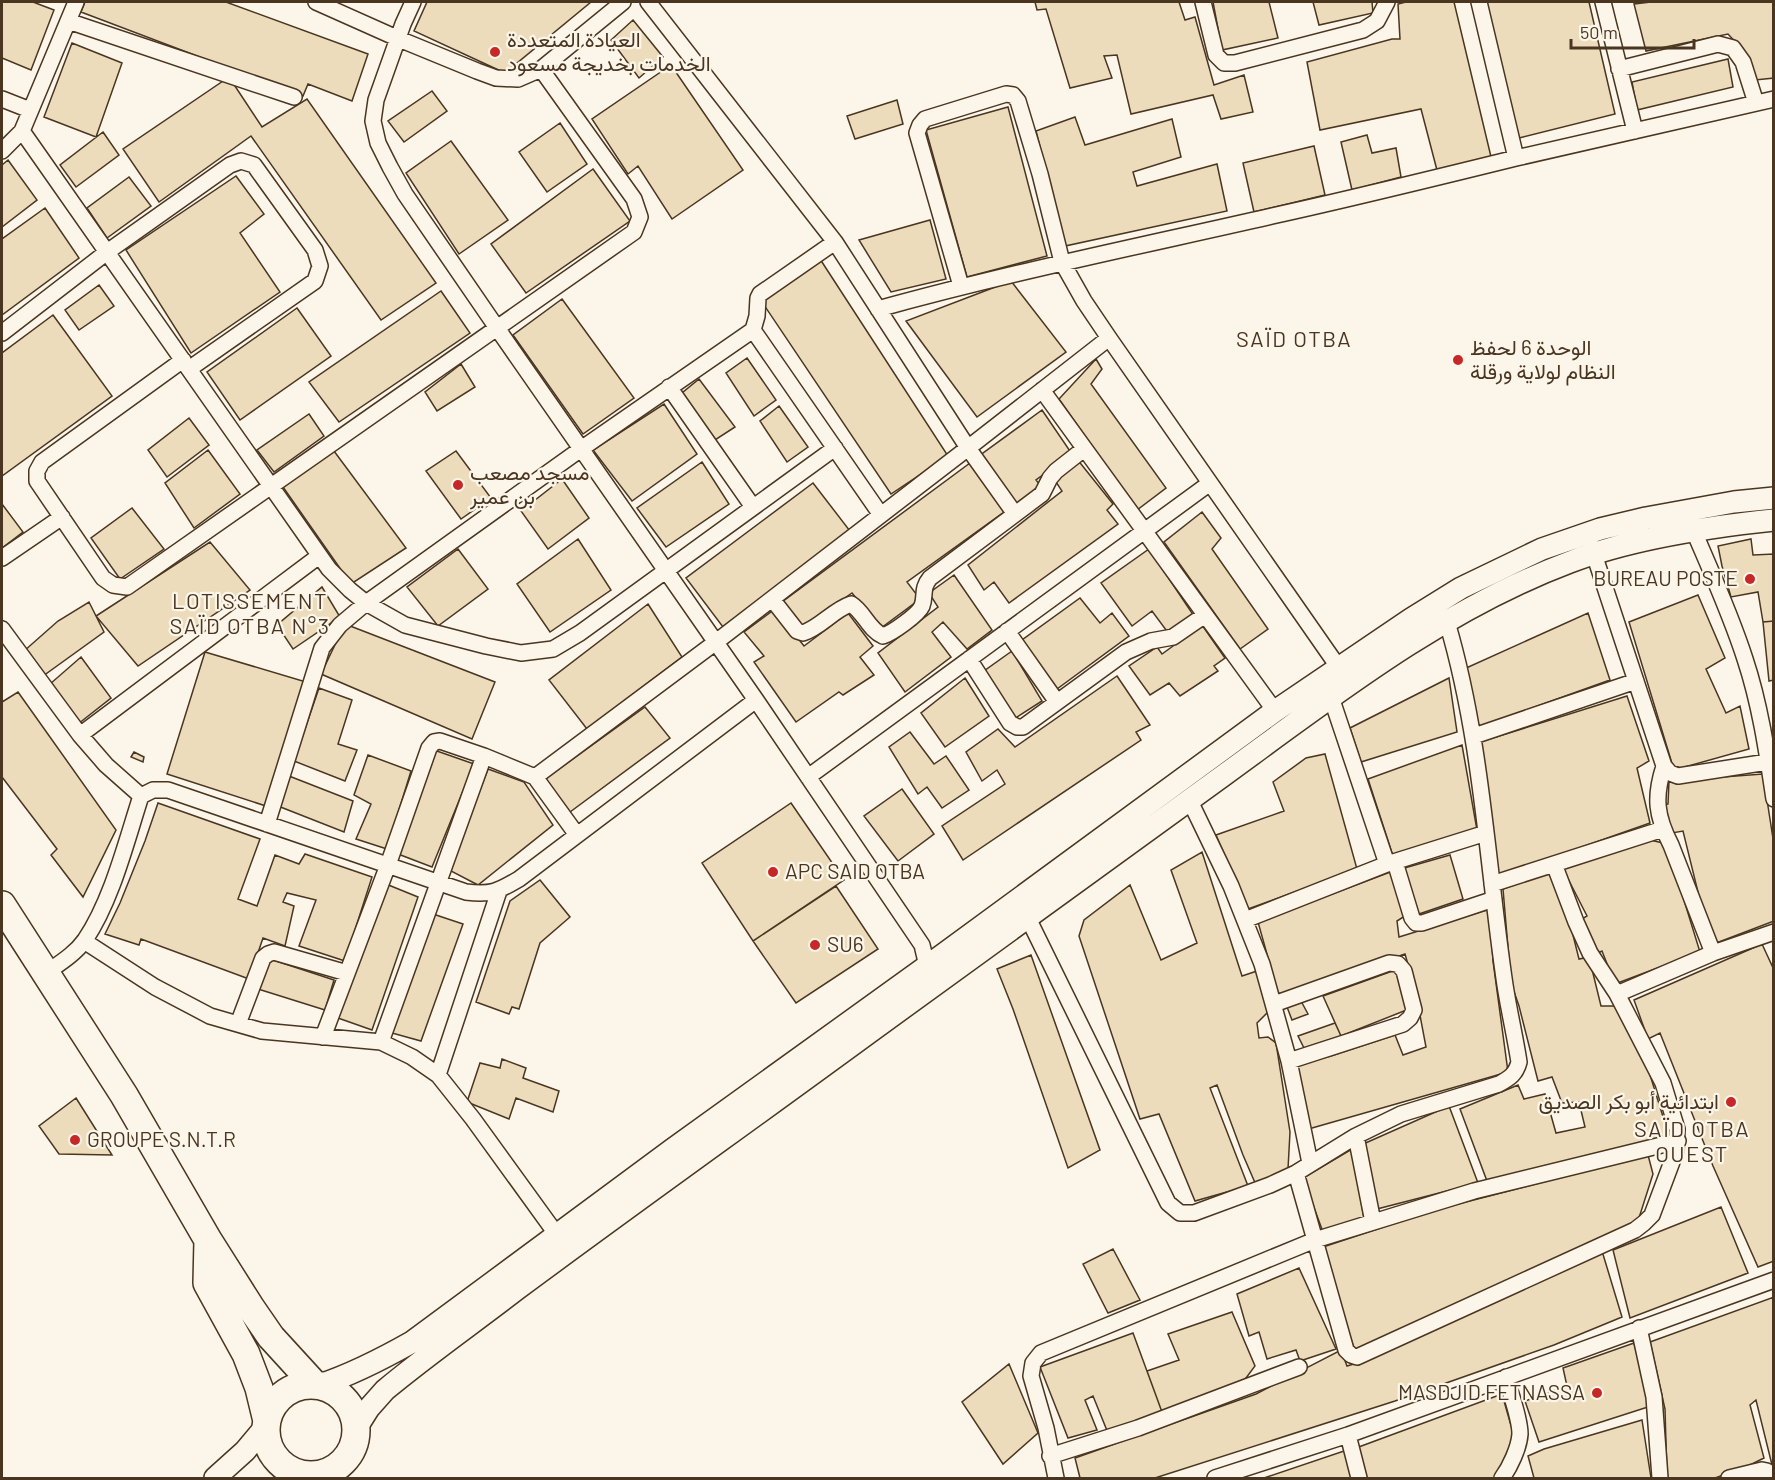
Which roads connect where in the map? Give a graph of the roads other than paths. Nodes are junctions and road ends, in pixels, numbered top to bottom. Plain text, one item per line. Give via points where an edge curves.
1 (76, 2) edge
2 (316, 2) edge
3 (413, 2) edge
4 (623, 2) edge
5 (648, 2) edge
6 (1203, 2) edge
7 (1387, 2) edge
8 (1479, 2) edge
9 (1603, 2) edge
10 (68, 21) junction
11 (399, 39) junction
12 (541, 69) junction
13 (1619, 69) junction
14 (294, 98) dead end
15 (2, 99) edge
16 (1773, 99) edge
17 (1756, 103) junction
18 (30, 110) junction
19 (22, 131) junction
20 (1635, 132) junction
21 (2, 151) edge
22 (1516, 158) junction
23 (835, 242) junction
24 (107, 252) junction
25 (1062, 262) junction
26 (961, 286) junction
27 (878, 309) junction
28 (497, 328) junction
29 (753, 330) junction
30 (2, 333) edge
31 (1108, 338) junction
32 (186, 364) junction
33 (669, 387) junction
34 (1042, 390) junction
35 (834, 448) junction
36 (968, 448) junction
37 (1084, 448) junction
38 (581, 449) junction
39 (1210, 483) junction
40 (270, 486) junction
41 (1773, 498) edge
42 (753, 507) junction
43 (1686, 510) junction
44 (1015, 514) junction
45 (881, 515) junction
46 (62, 517) junction
47 (1773, 520) edge
48 (1144, 531) junction
49 (1694, 531) junction
50 (1588, 533) junction
51 (1594, 554) junction
52 (319, 556) junction
53 (2, 558) edge
54 (665, 570) junction
55 (772, 599) junction
56 (366, 603) junction
57 (1205, 615) junction
58 (1447, 622) junction
59 (2, 629) edge
60 (1007, 631) junction
61 (716, 642) junction
62 (969, 659) junction
63 (1339, 668) junction
64 (1636, 681) junction
65 (1331, 697) junction
66 (756, 700) junction
67 (1057, 702) junction
68 (1275, 711) junction
69 (80, 735) junction
70 (1474, 736) junction
71 (484, 756) junction
72 (1771, 762) edge
73 (1664, 766) junction
74 (535, 777) junction
75 (808, 777) junction
76 (141, 796) junction
77 (1773, 799) edge
78 (1189, 800) junction
79 (267, 824) junction
80 (1663, 829) junction
81 (1486, 833) junction
82 (577, 835) junction
83 (1391, 863) junction
84 (1554, 864) junction
85 (388, 866) junction
86 (437, 883) junction
87 (499, 891) junction
88 (1493, 891) junction
89 (2, 905) edge
90 (1027, 916) junction
91 (1245, 920) junction
92 (2, 921) edge
93 (1773, 932) edge
94 (84, 940) junction
95 (27, 943) junction
96 (1713, 953) junction
97 (936, 964) junction
98 (46, 973) junction
99 (347, 973) junction
100 (1617, 994) junction
101 (1274, 1004) junction
102 (238, 1024) junction
103 (323, 1037) junction
104 (381, 1042) junction
105 (1289, 1061) junction
106 (438, 1075) junction
107 (1356, 1136) junction
108 (1678, 1141) junction
109 (1310, 1163) junction
110 (1296, 1173) junction
111 (1373, 1222) junction
112 (556, 1235) junction
113 (208, 1240) junction
114 (1315, 1240) junction
115 (1773, 1280) edge
116 (1639, 1328) junction
117 (1299, 1367) dead end
118 (1506, 1377) junction
119 (317, 1384) junction
120 (266, 1424) junction
121 (357, 1427) junction
122 (1348, 1435) junction
123 (351, 1453) junction
124 (1050, 1456) junction
125 (1246, 1474) edge
126 (298, 1477) edge
127 (215, 1479) edge
128 (356, 1479) edge
129 (1056, 1479) edge
130 (1215, 1479) edge
131 (1359, 1479) edge
132 (1502, 1479) edge
133 (1660, 1479) edge
134 (1729, 1479) edge
135 (1771, 1479) edge

1 - 10 street
2 - 11 street
3 - 11 street
4 - 12 street
5 - 23 street
6 - 7 street via 1216,55 1224,63 1235,63 1363,30 1377,21
8 - 22 street
9 - 13 street
10 - 14 street
10 - 18 street
11 - 12 street via 496,78 518,79
11 - 28 street via 376,100 373,121 378,143 405,194
12 - 28 street via 634,199 640,217 634,232
13 - 17 street via 1718,44 1733,48 1743,62
13 - 20 street
15 - 18 street
16 - 17 street
17 - 20 street
18 - 19 street
19 - 21 street
19 - 24 street
20 - 22 street
22 - 25 street
23 - 27 street
23 - 29 street via 760,294
24 - 30 street
24 - 32 street
24 - 32 street via 230,165 242,161 254,165 315,250 320,266 315,281
25 - 26 street
25 - 26 street via 1018,101 1006,94 925,119 918,132
25 - 31 street
26 - 27 street
27 - 36 street
28 - 38 street
28 - 40 street
29 - 33 street
29 - 35 street
31 - 34 street
31 - 39 street
32 - 40 street
32 - 46 street via 42,462 37,481
33 - 38 street
33 - 42 street
34 - 36 street
34 - 37 street
35 - 42 street
35 - 45 street
36 - 44 street
36 - 45 street
37 - 44 street via 1056,471 1042,494
37 - 48 street
38 - 54 street
38 - 56 street
39 - 48 street
39 - 63 street
40 - 46 street via 127,587 113,585 103,578
40 - 52 street
41 - 43 main road
42 - 54 street
43 - 49 street
43 - 50 main road
44 - 55 street via 930,578 924,585 920,610 883,636 851,604 810,631 797,631
45 - 55 street
46 - 53 street
47 - 49 main road
48 - 57 street
48 - 60 street
49 - 51 main road
49 - 72 street via 1745,659
50 - 51 street
50 - 63 main road via 1542,549 1461,588
51 - 58 main road via 1525,580
51 - 64 street
52 - 56 street
52 - 69 street
54 - 56 street via 553,649 521,653 405,624
54 - 61 street
55 - 61 street
56 - 79 street via 340,625 322,648
57 - 67 street via 1173,637 1126,652
57 - 68 street
58 - 65 main road
58 - 70 street
59 - 69 street
60 - 62 street
60 - 67 street
61 - 66 street
61 - 74 street
62 - 67 street via 1017,728
62 - 75 street
63 - 68 main road
64 - 70 street
64 - 73 street
65 - 78 main road
65 - 83 street
66 - 75 street
66 - 82 street
68 - 97 main road
69 - 76 street
70 - 81 street
71 - 74 street
71 - 85 street via 434,742
71 - 86 street
72 - 73 street via 1678,776
72 - 77 street
73 - 80 street via 1657,800
74 - 82 street
75 - 97 street
76 - 79 street via 153,790 168,790
76 - 94 street via 120,863 100,913
78 - 90 main road
78 - 91 street
79 - 85 street
80 - 84 street
80 - 96 street
81 - 83 street
81 - 88 street
82 - 87 street
83 - 88 street via 1416,923
83 - 91 street
84 - 88 street
84 - 100 street via 1590,953
85 - 86 street
85 - 99 street
86 - 87 street via 466,892
86 - 104 street
87 - 106 street
88 - 107 street via 1519,1062 1517,1070 1499,1084 1401,1114
89 - 95 highway
90 - 97 main road
90 - 110 street via 1168,1203 1180,1213 1194,1213
91 - 101 street
92 - 95 highway
93 - 96 street
94 - 98 street via 73,954
94 - 102 street via 155,987 210,1016
95 - 98 highway
96 - 100 street
97 - 112 main road
97 - 121 main road via 683,1166 403,1375 369,1408
98 - 113 highway via 124,1095
99 - 102 street via 274,952 268,954 263,958
99 - 103 street
100 - 108 street via 1663,1083
101 - 105 street
101 - 105 street via 1389,963 1398,964 1404,971 1414,1010 1403,1024
102 - 103 street via 262,1031
103 - 104 street
104 - 106 street
105 - 109 street
106 - 112 street
107 - 109 street
107 - 111 street
108 - 111 street via 1474,1191
108 - 114 street via 1652,1215 1635,1230 1357,1357 1346,1350
109 - 110 street
110 - 114 street
111 - 114 street
112 - 119 main road via 412,1342 344,1377
113 - 119 highway via 271,1337
113 - 120 highway via 207,1283 246,1354 259,1388
114 - 124 street via 1041,1353 1033,1363 1031,1376
115 - 116 street
116 - 118 street
116 - 133 street via 1654,1397
117 - 124 street via 1149,1424
118 - 122 street
118 - 132 street via 1520,1435
119 - 120 highway via 289,1390 271,1408
119 - 121 highway via 345,1399 354,1412
120 - 126 highway via 272,1451
120 - 127 main road
121 - 123 highway
122 - 125 street
122 - 131 street
123 - 126 highway via 334,1469
123 - 128 highway
124 - 129 street
125 - 130 street
134 - 135 street via 1762,1470

